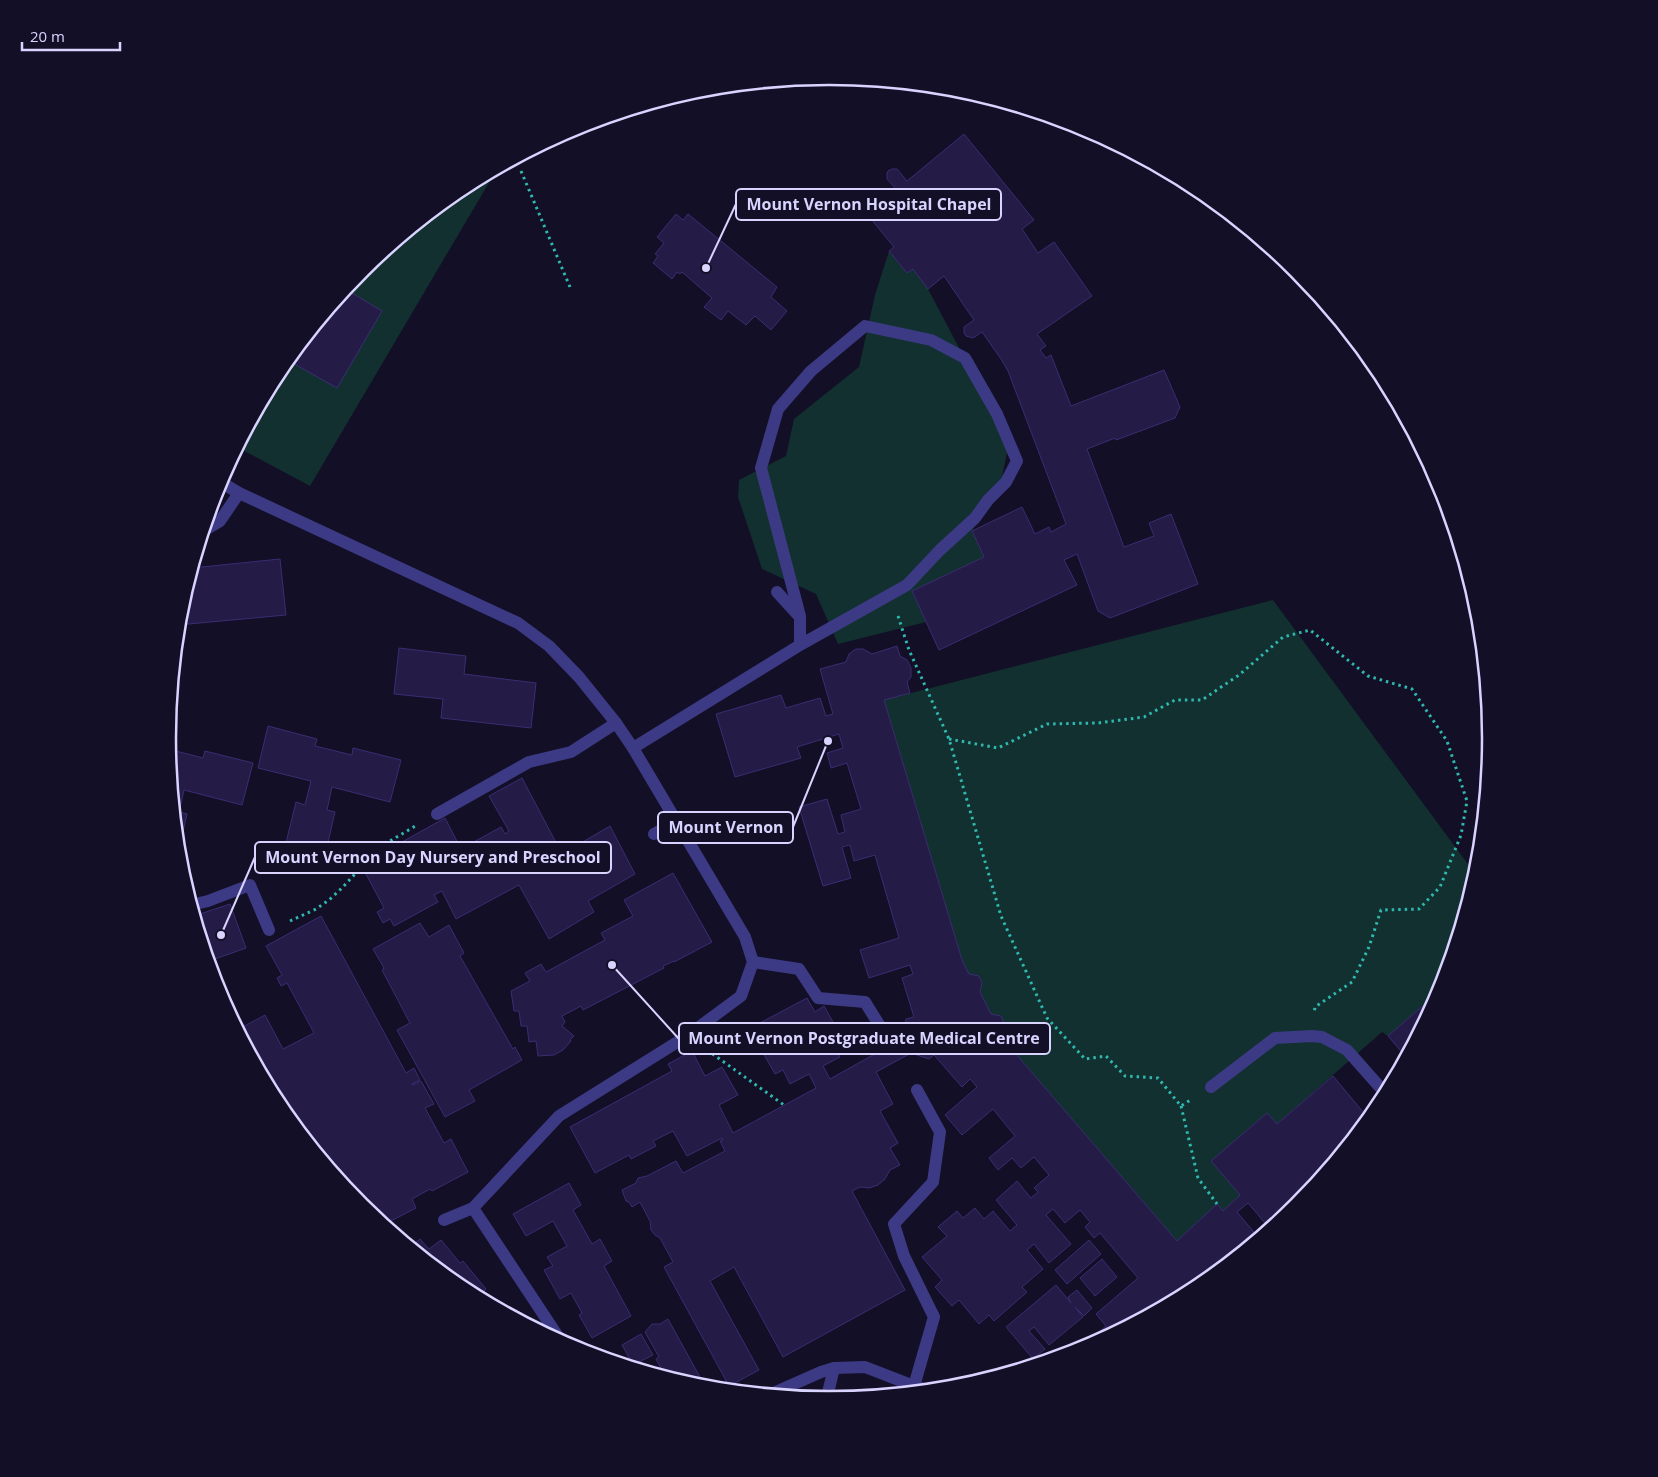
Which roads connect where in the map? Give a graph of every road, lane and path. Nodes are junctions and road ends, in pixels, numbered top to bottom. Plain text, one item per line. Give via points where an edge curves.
1 (521, 171) dead end
2 (570, 287) dead end
3 (226, 486) edge
4 (238, 493) junction
5 (211, 527) edge
6 (777, 592) dead end
7 (890, 595) junction
8 (800, 616) junction
9 (800, 645) junction
10 (616, 723) junction
11 (950, 739) junction
12 (634, 748) junction
13 (437, 814) joint
14 (677, 821) junction
15 (654, 834) dead end
16 (197, 904) edge
17 (269, 930) joint
18 (754, 962) junction
19 (687, 1036) junction
20 (1312, 1036) junction
21 (888, 1039) dead end
22 (1211, 1087) joint
23 (1381, 1088) edge
24 (916, 1090) dead end
25 (784, 1105) dead end
26 (1181, 1106) junction
27 (1217, 1204) dead end
28 (472, 1208) junction
29 (444, 1220) dead end
30 (555, 1331) edge
31 (834, 1368) junction
32 (914, 1386) joint
33 (780, 1390) edge
34 (828, 1392) edge

1 - 2 path
3 - 4 lane
4 - 5 lane via 220,521
4 - 10 lane via 518,623 555,652
6 - 8 lane
7 - 8 lane via 907,586 975,518 1006,482 1017,461 997,414 965,358 931,340 866,326 811,371 778,409 761,468
7 - 9 lane
7 - 11 path via 909,650
8 - 9 lane
9 - 12 lane
10 - 12 lane
10 - 13 lane via 570,752 529,762
11 - 20 path via 998,748 1047,724 1144,717 1175,700 1202,700 1239,675 1282,637 1310,630 1368,676 1412,689 1448,742 1467,801 1461,835 1440,887 1419,909 1381,910 1369,947 1352,982 1314,1007
11 - 26 path via 1001,916 1047,1018 1084,1059 1106,1056 1126,1076 1158,1078
12 - 14 lane
13 - 17 path via 380,847 342,888 316,909
14 - 15 lane
14 - 18 lane via 745,937
16 - 17 lane via 250,885
18 - 19 lane via 741,996
18 - 21 lane via 799,969 818,998 866,1002
19 - 25 path
19 - 28 lane via 559,1116
20 - 22 lane via 1275,1038
20 - 23 lane via 1322,1037 1347,1050
22 - 26 path
24 - 32 lane via 940,1132 933,1182 894,1224 904,1256 934,1317
26 - 27 path via 1198,1178
28 - 29 lane
28 - 30 lane
31 - 32 lane via 865,1367
31 - 33 lane
31 - 34 lane

